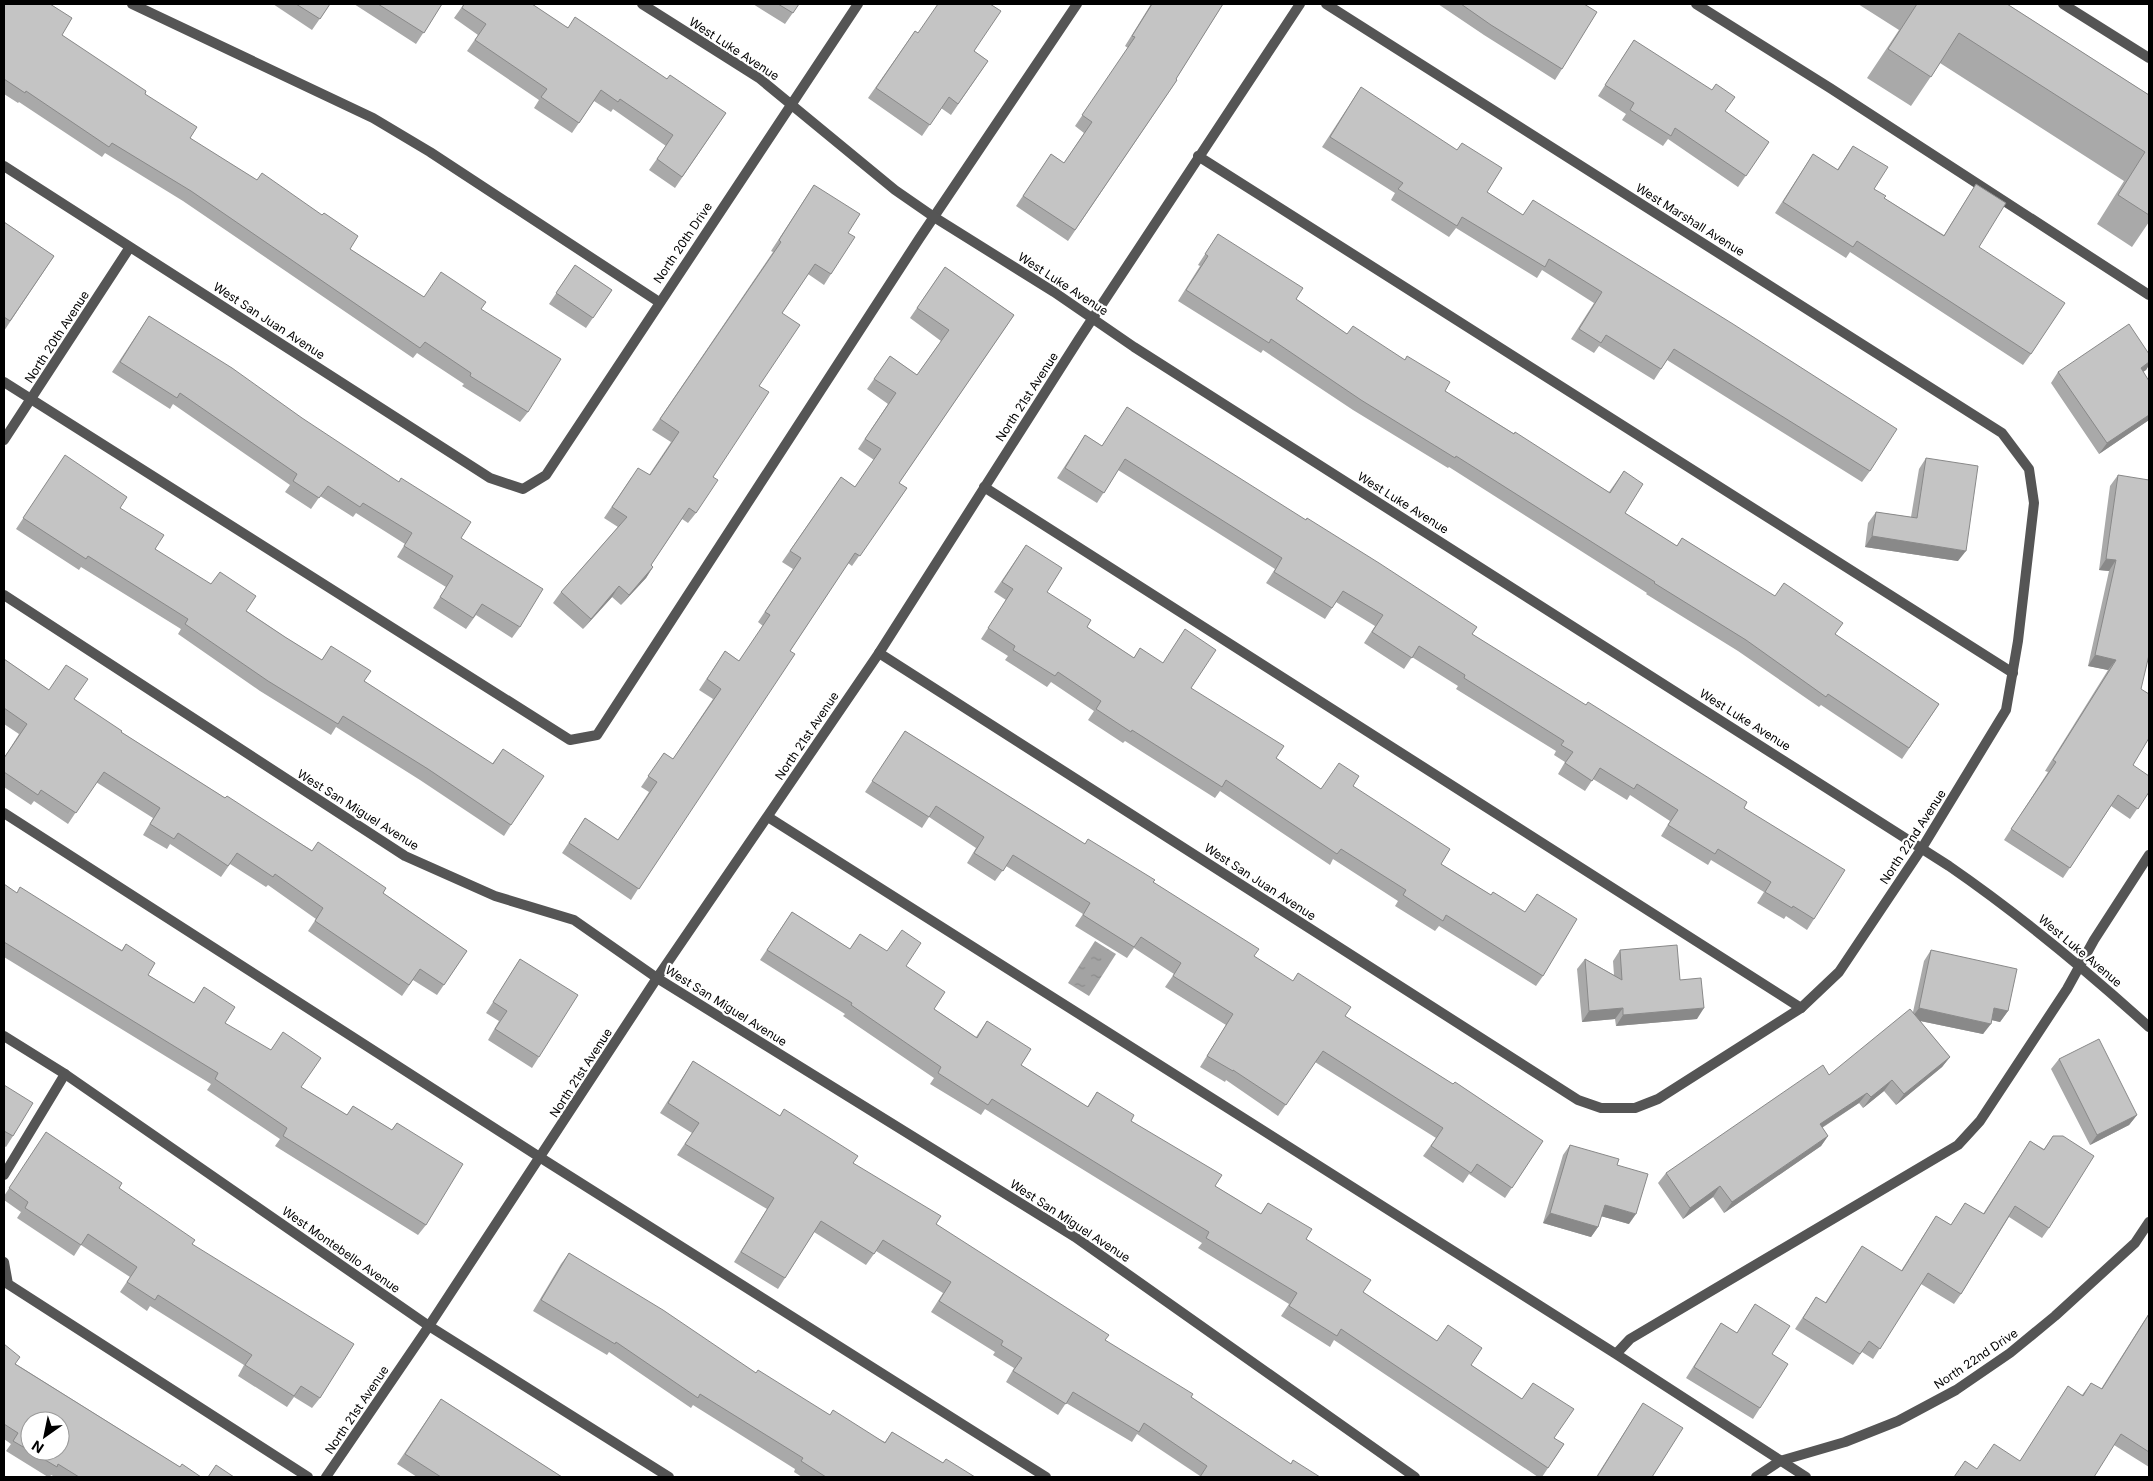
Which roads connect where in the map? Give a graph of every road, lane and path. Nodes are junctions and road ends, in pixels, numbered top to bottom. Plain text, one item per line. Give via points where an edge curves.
1 (132, 4) edge
2 (642, 4) edge
3 (858, 4) edge
4 (1077, 4) edge
5 (1300, 4) edge
6 (1326, 4) edge
7 (1696, 4) edge
8 (2063, 4) edge
9 (2149, 58) edge
10 (792, 104) junction
11 (1198, 156) junction
12 (4, 166) edge
13 (934, 217) junction
14 (130, 247) junction
15 (2149, 295) edge
16 (658, 302) junction
17 (1093, 318) junction
18 (4, 382) edge
19 (30, 399) junction
20 (4, 440) edge
21 (2029, 469) joint
22 (984, 486) junction
23 (523, 489) joint
24 (4, 595) edge
25 (878, 653) junction
26 (2013, 673) junction
27 (4, 813) edge
28 (768, 817) junction
29 (1922, 848) junction
30 (2149, 855) edge
31 (2080, 965) junction
32 (657, 978) junction
33 (1802, 1008) junction
34 (2149, 1027) edge
35 (4, 1036) edge
36 (65, 1074) junction
37 (1635, 1108) joint
38 (541, 1158) junction
39 (4, 1175) edge
40 (2149, 1222) edge
41 (4, 1262) edge
42 (429, 1326) junction
43 (1616, 1354) junction
44 (1780, 1461) junction
45 (308, 1477) edge
46 (326, 1477) edge
47 (669, 1477) edge
48 (1046, 1477) edge
49 (1415, 1477) edge
50 (1756, 1477) edge
51 (1806, 1477) edge

1 - 16 street via 373,118
2 - 10 street, West Luke Avenue via 760,78
3 - 10 street, North 20th Drive
4 - 13 street
5 - 11 street, North 21st Avenue
6 - 21 street, West Marshall Avenue via 2002,433
7 - 15 street
8 - 9 street
10 - 13 street, West Luke Avenue via 895,190
10 - 16 street, North 20th Drive
11 - 17 street, North 21st Avenue
11 - 26 street
12 - 14 street, West San Juan Avenue
13 - 17 street, West Luke Avenue
13 - 19 street via 597,735 570,740
14 - 19 street, North 20th Avenue
14 - 23 street, West San Juan Avenue via 490,478
16 - 23 street, North 20th Drive via 546,475
17 - 22 street, North 21st Avenue
17 - 29 street, West Luke Avenue
18 - 19 street
19 - 20 street, North 20th Avenue
21 - 26 street, North 22nd Avenue via 2034,503
22 - 25 street, North 21st Avenue
22 - 33 street
24 - 32 street, West San Miguel Avenue via 405,856 495,896 574,920
25 - 28 street, North 21st Avenue
25 - 37 street, West San Juan Avenue via 1578,1100 1601,1108
26 - 29 street, North 22nd Avenue via 2006,710
27 - 38 street
28 - 32 street, North 21st Avenue
28 - 43 street
29 - 31 street, West Luke Avenue via 1991,895
29 - 33 street, North 22nd Avenue via 1839,972
30 - 31 street
31 - 34 street, West Luke Avenue
31 - 43 street via 2067,990 1980,1121 1958,1145 1630,1340
32 - 38 street, North 21st Avenue
32 - 49 street, West San Miguel Avenue via 1075,1237
33 - 37 street, North 22nd Avenue via 1658,1099
35 - 36 street, West Montebello Avenue
36 - 39 street
36 - 42 street, West Montebello Avenue
38 - 42 street, North 21st Avenue
38 - 48 street
40 - 44 street, North 22nd Drive via 2135,1243 2055,1316 2010,1353 1956,1390 1889,1425
41 - 45 street via 8,1284
42 - 46 street, North 21st Avenue
42 - 47 street, West Montebello Avenue
43 - 44 street
44 - 50 street, North 22nd Drive
44 - 51 street

